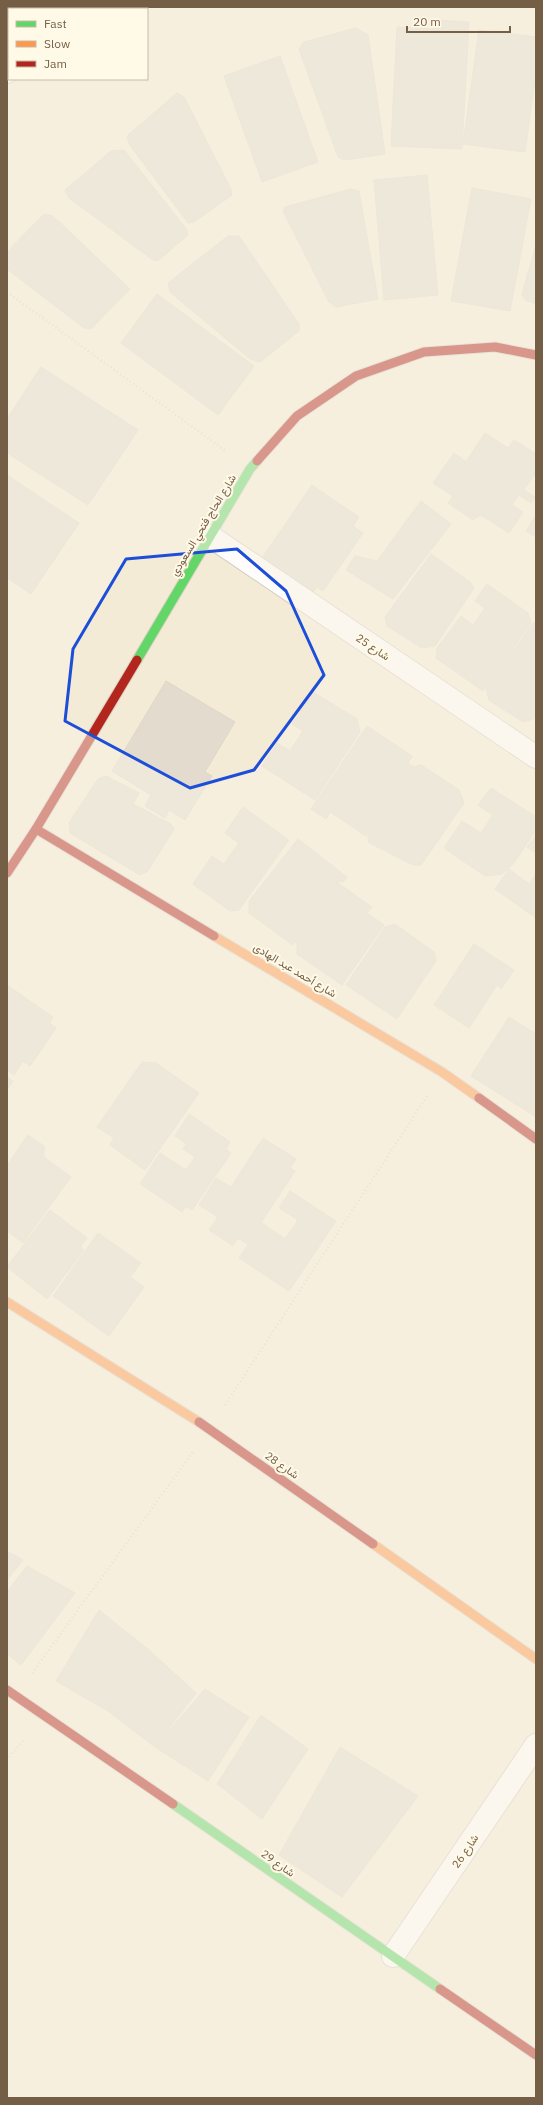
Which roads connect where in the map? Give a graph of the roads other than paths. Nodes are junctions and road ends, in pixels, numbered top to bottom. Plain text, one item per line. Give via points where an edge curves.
1 (536, 355) edge
2 (210, 536) junction
3 (536, 757) edge
4 (36, 829) junction
5 (7, 873) edge
6 (536, 1139) edge
7 (7, 1302) edge
8 (536, 1658) edge
9 (7, 1690) edge
10 (536, 1745) edge
11 (393, 1956) junction
12 (536, 2055) edge

1 - 2 street, شارع الحاج فتحي السعودي via 495,347 424,352 356,376 297,416 250,469
2 - 3 street, شارع 25
2 - 4 street, شارع الحاج فتحي السعودي
4 - 5 street, شارع الحاج فتحي السعودي
4 - 6 street, شارع أحمد عبد الهادى via 442,1072
7 - 8 street, شارع 28 via 210,1429
9 - 11 street, شارع 29
10 - 11 street, شارع 26
11 - 12 street, شارع 29

